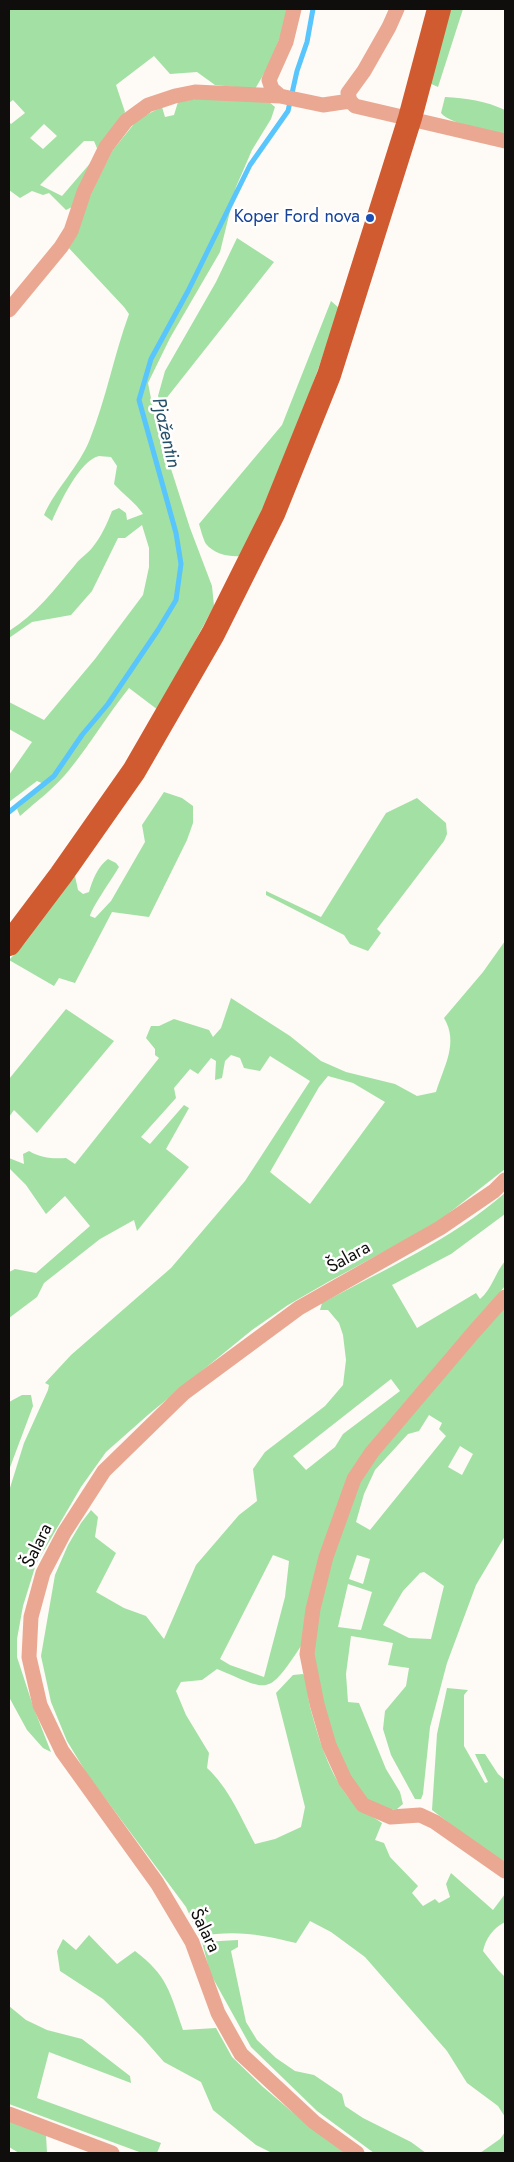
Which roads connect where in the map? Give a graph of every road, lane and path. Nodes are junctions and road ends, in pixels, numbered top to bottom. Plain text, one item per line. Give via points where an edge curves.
1 (294, 9) edge
2 (397, 9) edge
3 (440, 9) edge
4 (280, 96) junction
5 (350, 101) junction
6 (410, 118) junction
7 (505, 141) edge
8 (9, 310) edge
9 (9, 944) edge
10 (505, 1180) edge
11 (505, 1297) edge
12 (505, 1871) edge
13 (9, 2114) edge
14 (112, 2153) edge
15 (357, 2153) edge

1 - 4 street via 286,42 269,80 272,89
2 - 5 street via 364,71 348,93
3 - 6 main road
4 - 5 street via 323,105
4 - 8 street via 195,92 148,105 126,120 106,147 61,247
5 - 6 street via 355,106
6 - 7 street
6 - 9 main road via 328,375 273,514 213,634 134,771
10 - 15 street, Šalara via 440,1228 299,1308 184,1393 104,1471 64,1532 43,1573 31,1617 29,1657 40,1705 62,1751 153,1878 192,1942 218,2013 241,2054 314,2122
11 - 12 street via 372,1452 354,1479 326,1557 306,1654 329,1746 345,1780 363,1805 391,1817 420,1815
13 - 14 street

